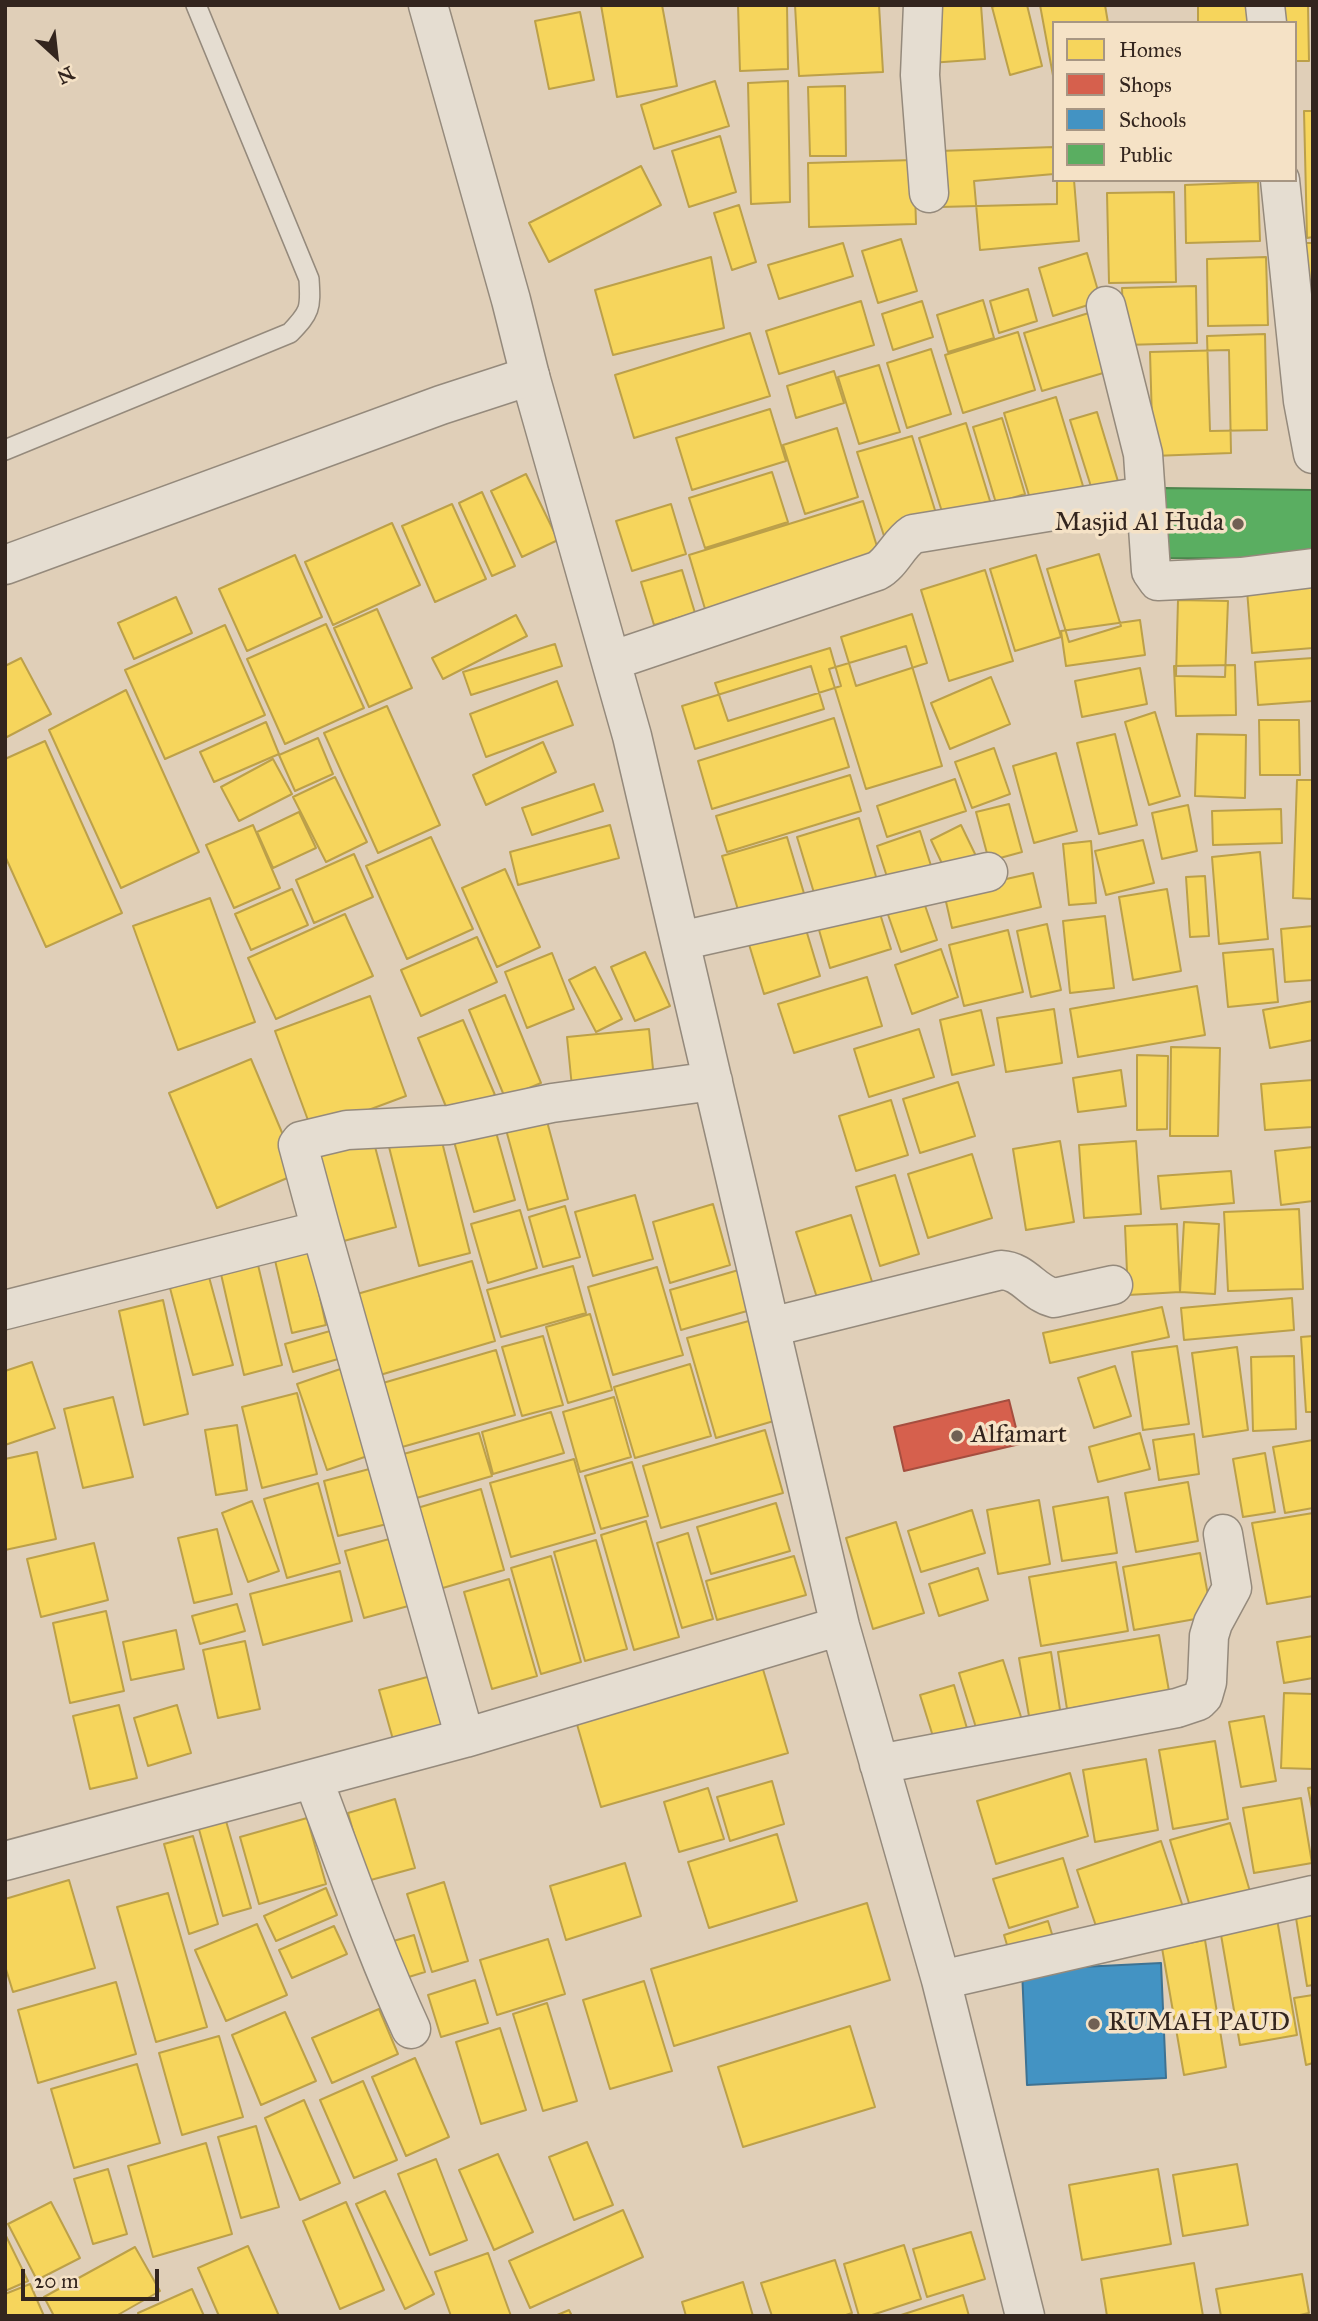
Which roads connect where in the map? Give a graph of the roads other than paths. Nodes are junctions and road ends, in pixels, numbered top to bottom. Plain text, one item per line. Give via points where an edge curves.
1 (196, 5) edge
2 (428, 5) edge
3 (923, 5) edge
4 (1280, 182) edge
5 (929, 194) dead end
6 (1106, 306) dead end
7 (530, 376) junction
8 (5, 450) edge
9 (1313, 454) edge
10 (1145, 496) junction
11 (5, 565) edge
12 (1313, 568) edge
13 (611, 661) junction
14 (988, 872) dead end
15 (680, 941) junction
16 (713, 1081) junction
17 (321, 1230) junction
18 (1113, 1285) dead end
19 (5, 1310) edge
20 (771, 1327) junction
21 (1223, 1534) dead end
22 (840, 1626) junction
23 (465, 1738) junction
24 (879, 1764) junction
25 (313, 1779) junction
26 (5, 1861) edge
27 (1313, 1895) edge
28 (941, 1980) junction
29 (411, 2029) dead end
30 (1024, 2316) edge

1 - 8 lane via 309,279 311,304 290,333
2 - 7 street
3 - 5 street via 920,75
4 - 9 street via 1303,401
6 - 10 street via 1143,453
7 - 11 street
7 - 13 street
10 - 12 street via 1151,571 1158,581
10 - 13 street via 913,534 877,571
13 - 15 street
14 - 15 street
15 - 16 street
16 - 17 street via 552,1103 449,1125 347,1130 299,1142
16 - 20 street
17 - 19 street
17 - 23 street
18 - 20 street via 1054,1298 1016,1273 1001,1270
20 - 22 street
21 - 24 street via 1232,1588 1213,1622 1207,1682 1198,1701
22 - 23 street
22 - 24 street
23 - 25 street
24 - 28 street
25 - 26 street
25 - 29 street via 373,1945
27 - 28 street
28 - 30 street

